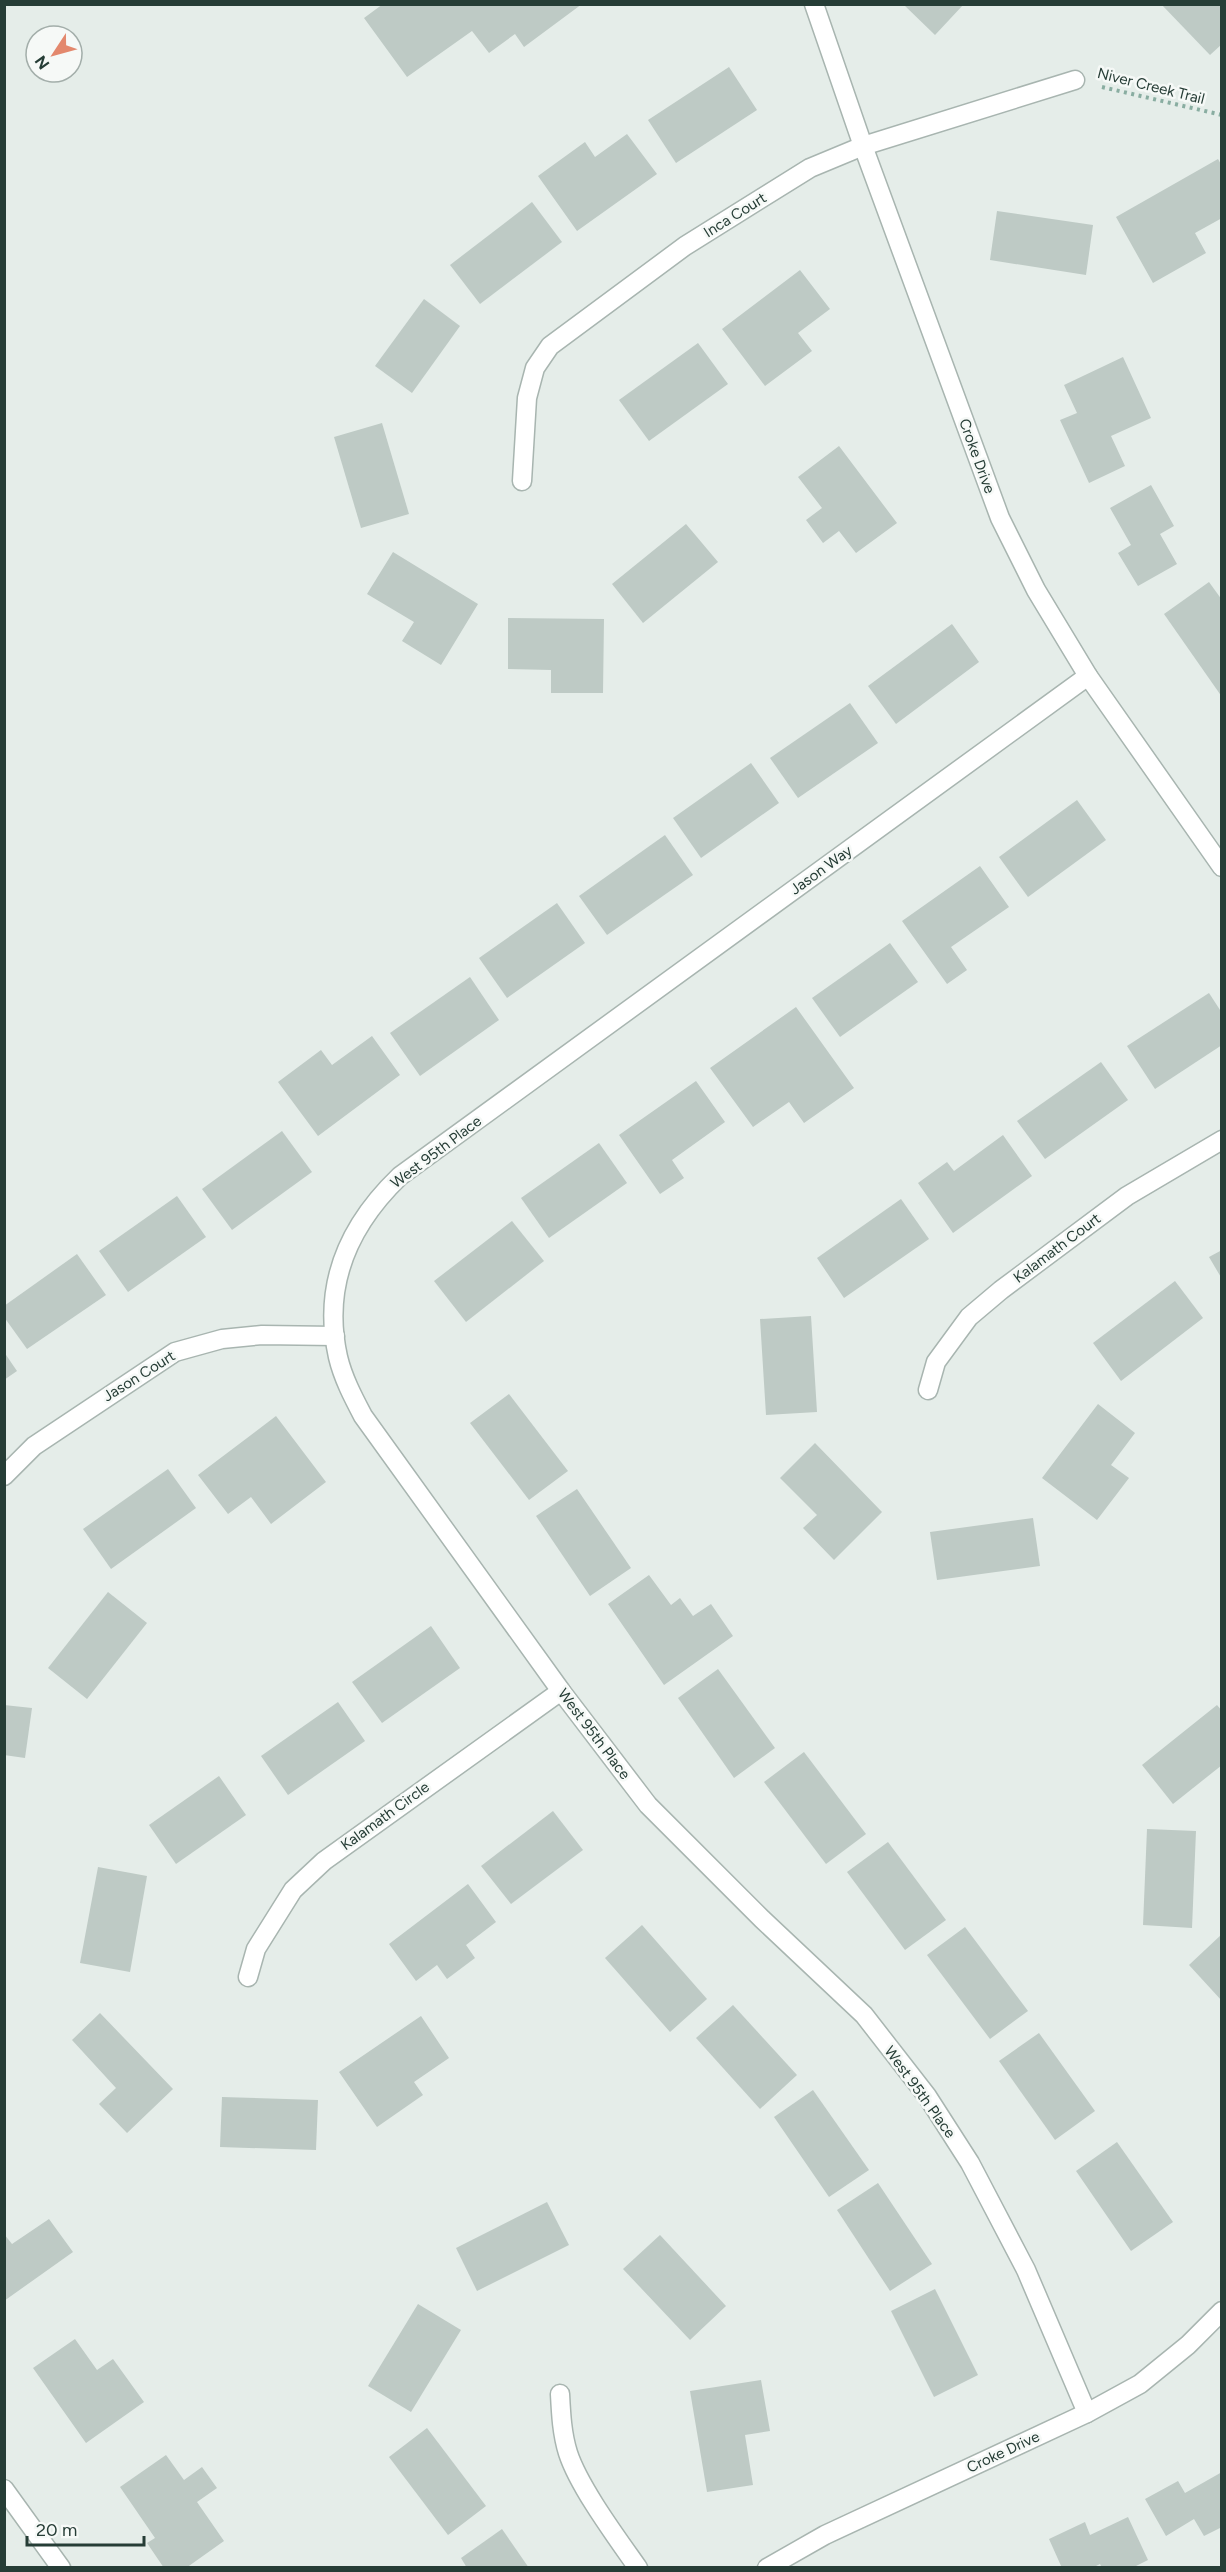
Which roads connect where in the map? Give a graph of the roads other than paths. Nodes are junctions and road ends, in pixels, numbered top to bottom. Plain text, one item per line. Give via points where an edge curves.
1 (814, 4) edge
2 (1075, 80) road end
3 (863, 146) junction
4 (522, 481) dead end
5 (1088, 676) junction
6 (1221, 867) edge
7 (554, 1064) joint
8 (1221, 1140) edge
9 (334, 1336) junction
10 (928, 1390) dead end
11 (4, 1476) edge
12 (561, 1691) junction
13 (248, 1977) dead end
14 (1221, 2311) edge
15 (560, 2394) dead end
16 (1088, 2413) junction
17 (4, 2489) edge
18 (61, 2568) edge
19 (638, 2568) edge
20 (767, 2568) edge

1 - 3 street, Croke Drive
2 - 3 street, Inca Court
3 - 4 street, Inca Court via 810,168 685,246 550,346 535,368 527,398
3 - 5 street, Croke Drive via 1000,518 1036,590
5 - 6 street, Croke Drive
5 - 7 street, Jason Way
7 - 9 street, West 95th Place via 400,1176 376,1199 342,1260 335,1290
8 - 10 street, Kalamath Court via 1127,1196 1000,1290 969,1317 936,1362
9 - 11 street, Jason Court via 222,1338 175,1352 34,1446
9 - 12 street, West 95th Place via 348,1388 363,1416
12 - 13 street, Kalamath Circle via 324,1861 293,1890 256,1949
12 - 16 street, West 95th Place via 648,1805 864,2015 927,2096 970,2163 1026,2270
14 - 16 street, Croke Drive via 1188,2345 1140,2384
15 - 19 street via 562,2424 572,2463
16 - 20 street, Croke Drive via 825,2535
17 - 18 street

